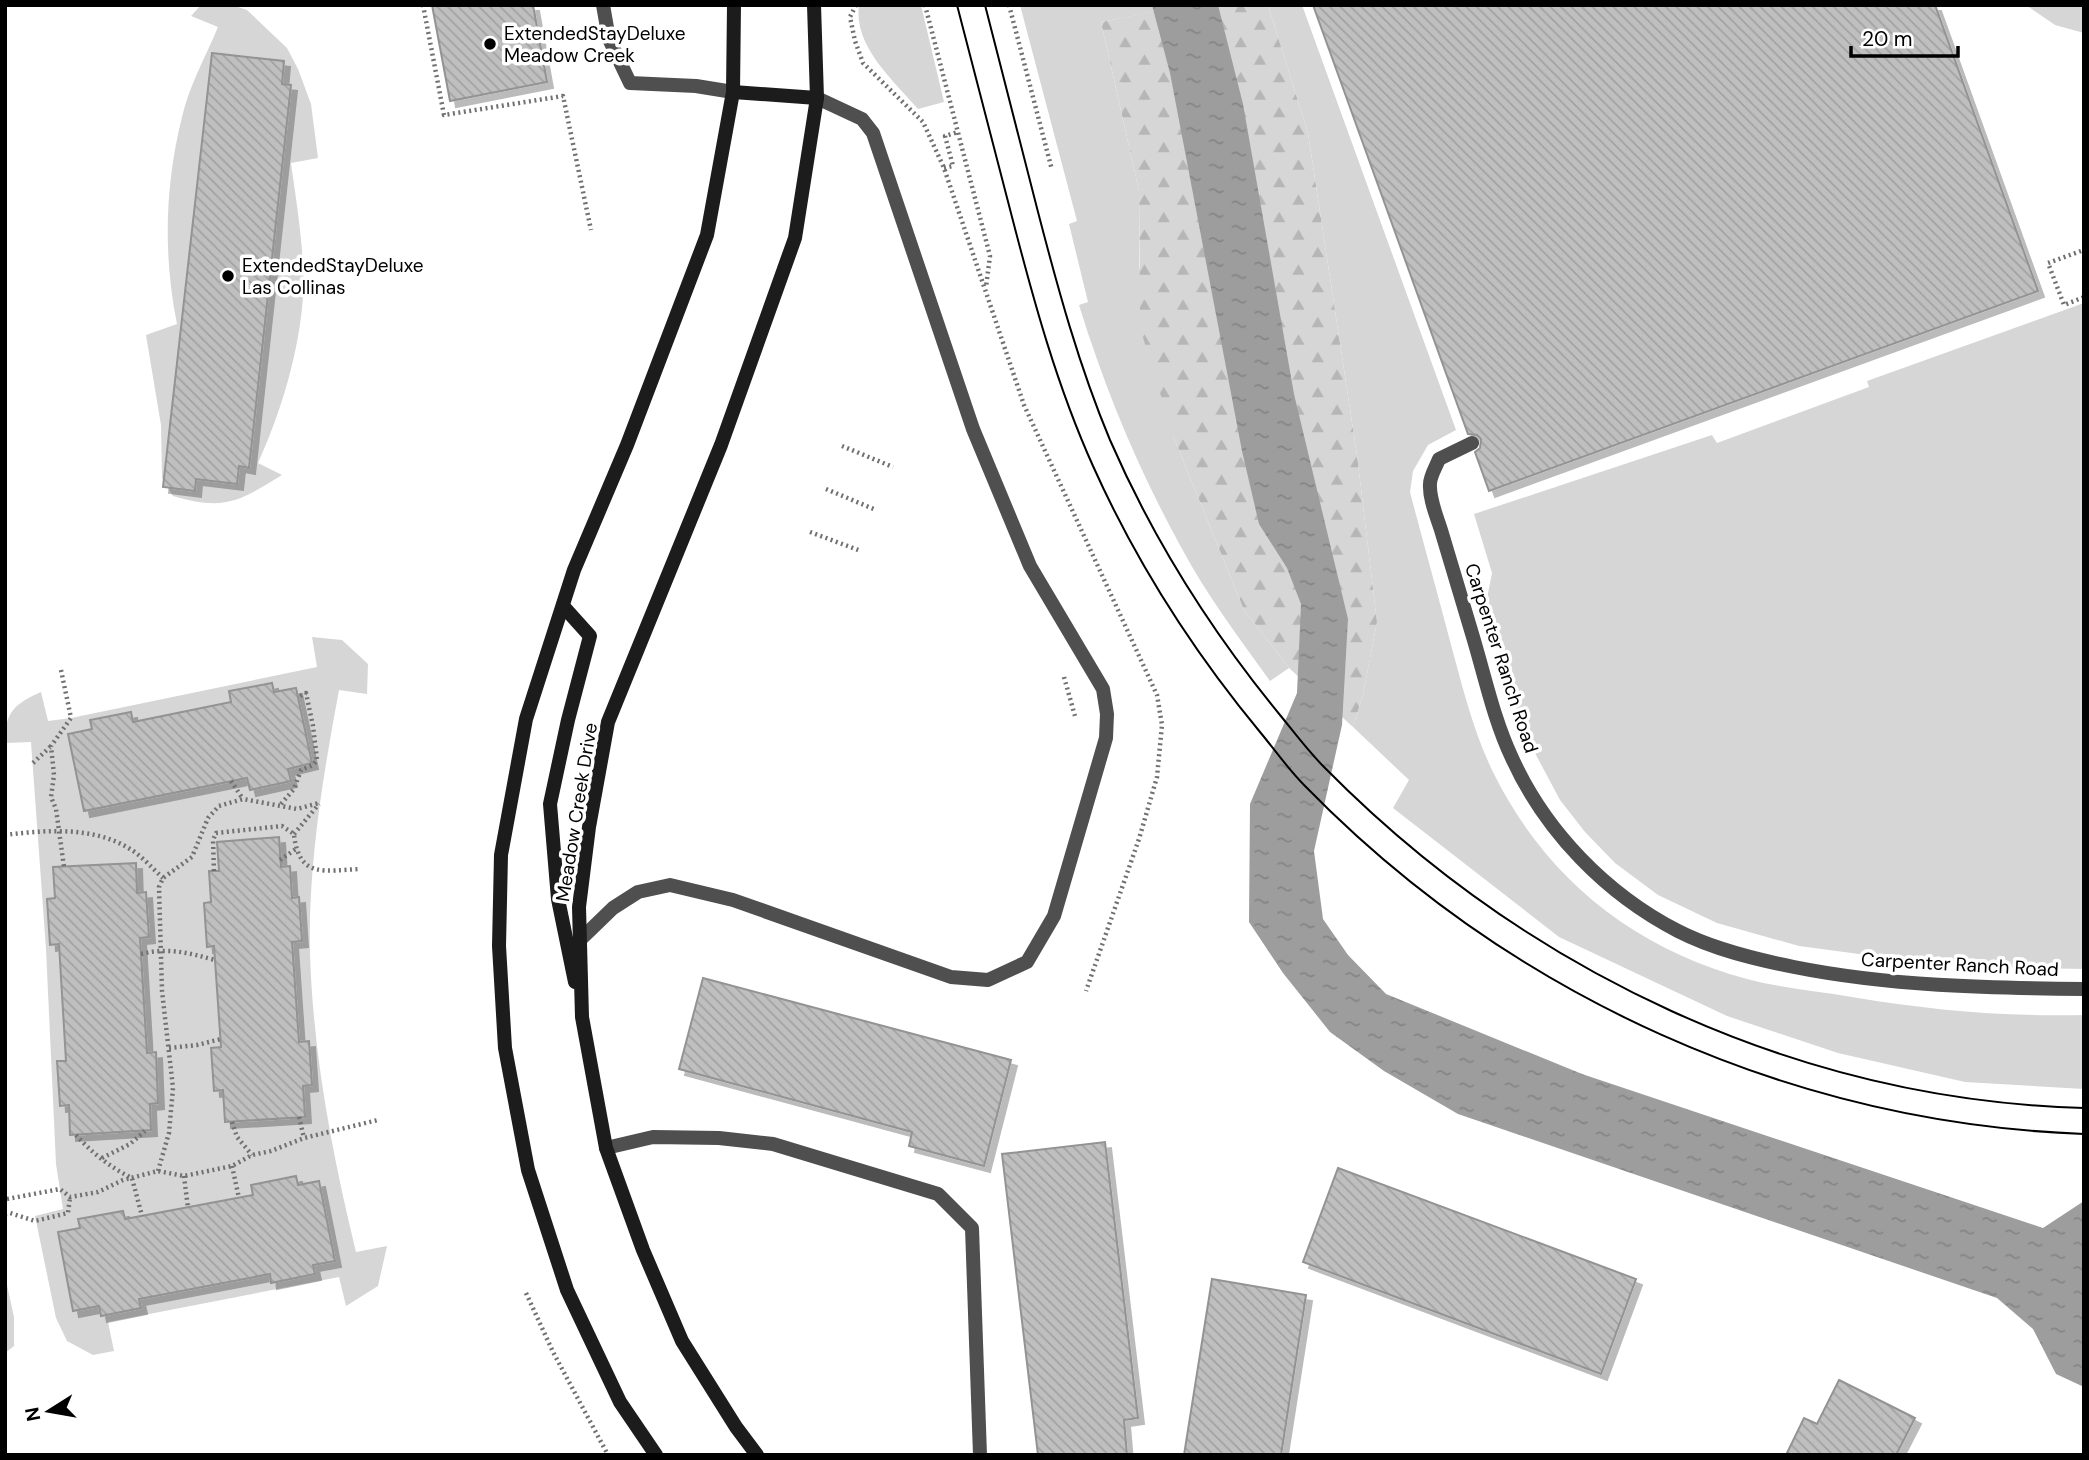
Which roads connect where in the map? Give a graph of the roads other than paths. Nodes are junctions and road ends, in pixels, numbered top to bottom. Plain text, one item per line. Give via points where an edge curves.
1 (603, 5) edge
2 (734, 5) edge
3 (814, 5) edge
4 (733, 92) junction
5 (817, 98) junction
6 (1472, 443) dead end
7 (563, 606) junction
8 (581, 939) junction
9 (2084, 989) edge
10 (583, 1017) junction
11 (606, 1148) junction
12 (656, 1455) edge
13 (757, 1455) edge
14 (980, 1455) edge

1 - 4 lane via 609,39 630,83
2 - 4 street
3 - 5 street, Meadow Creek Drive
4 - 5 street
4 - 7 street via 707,235
5 - 8 street, Meadow Creek Drive via 795,237 720,445 608,722 579,907
5 - 8 lane via 862,119 873,133 978,441 1030,566 1103,689 1106,738 1054,916 1027,962 988,980 951,977 733,900 670,885 638,892 613,908
6 - 9 lane, Carpenter Ranch Road via 1439,459 1430,483 1493,706 1511,757 1535,802 1566,843 1602,879 1678,931 1724,950 1775,963 1844,977 1914,983
7 - 10 street via 590,636 550,804 558,899
7 - 12 street via 526,719 501,855 499,946 505,1048 528,1170 567,1290 620,1402
8 - 10 street, Meadow Creek Drive
10 - 11 street, Meadow Creek Drive
11 - 13 street, Meadow Creek Drive via 682,1341
11 - 14 lane via 653,1137 773,1144 938,1194 972,1228

